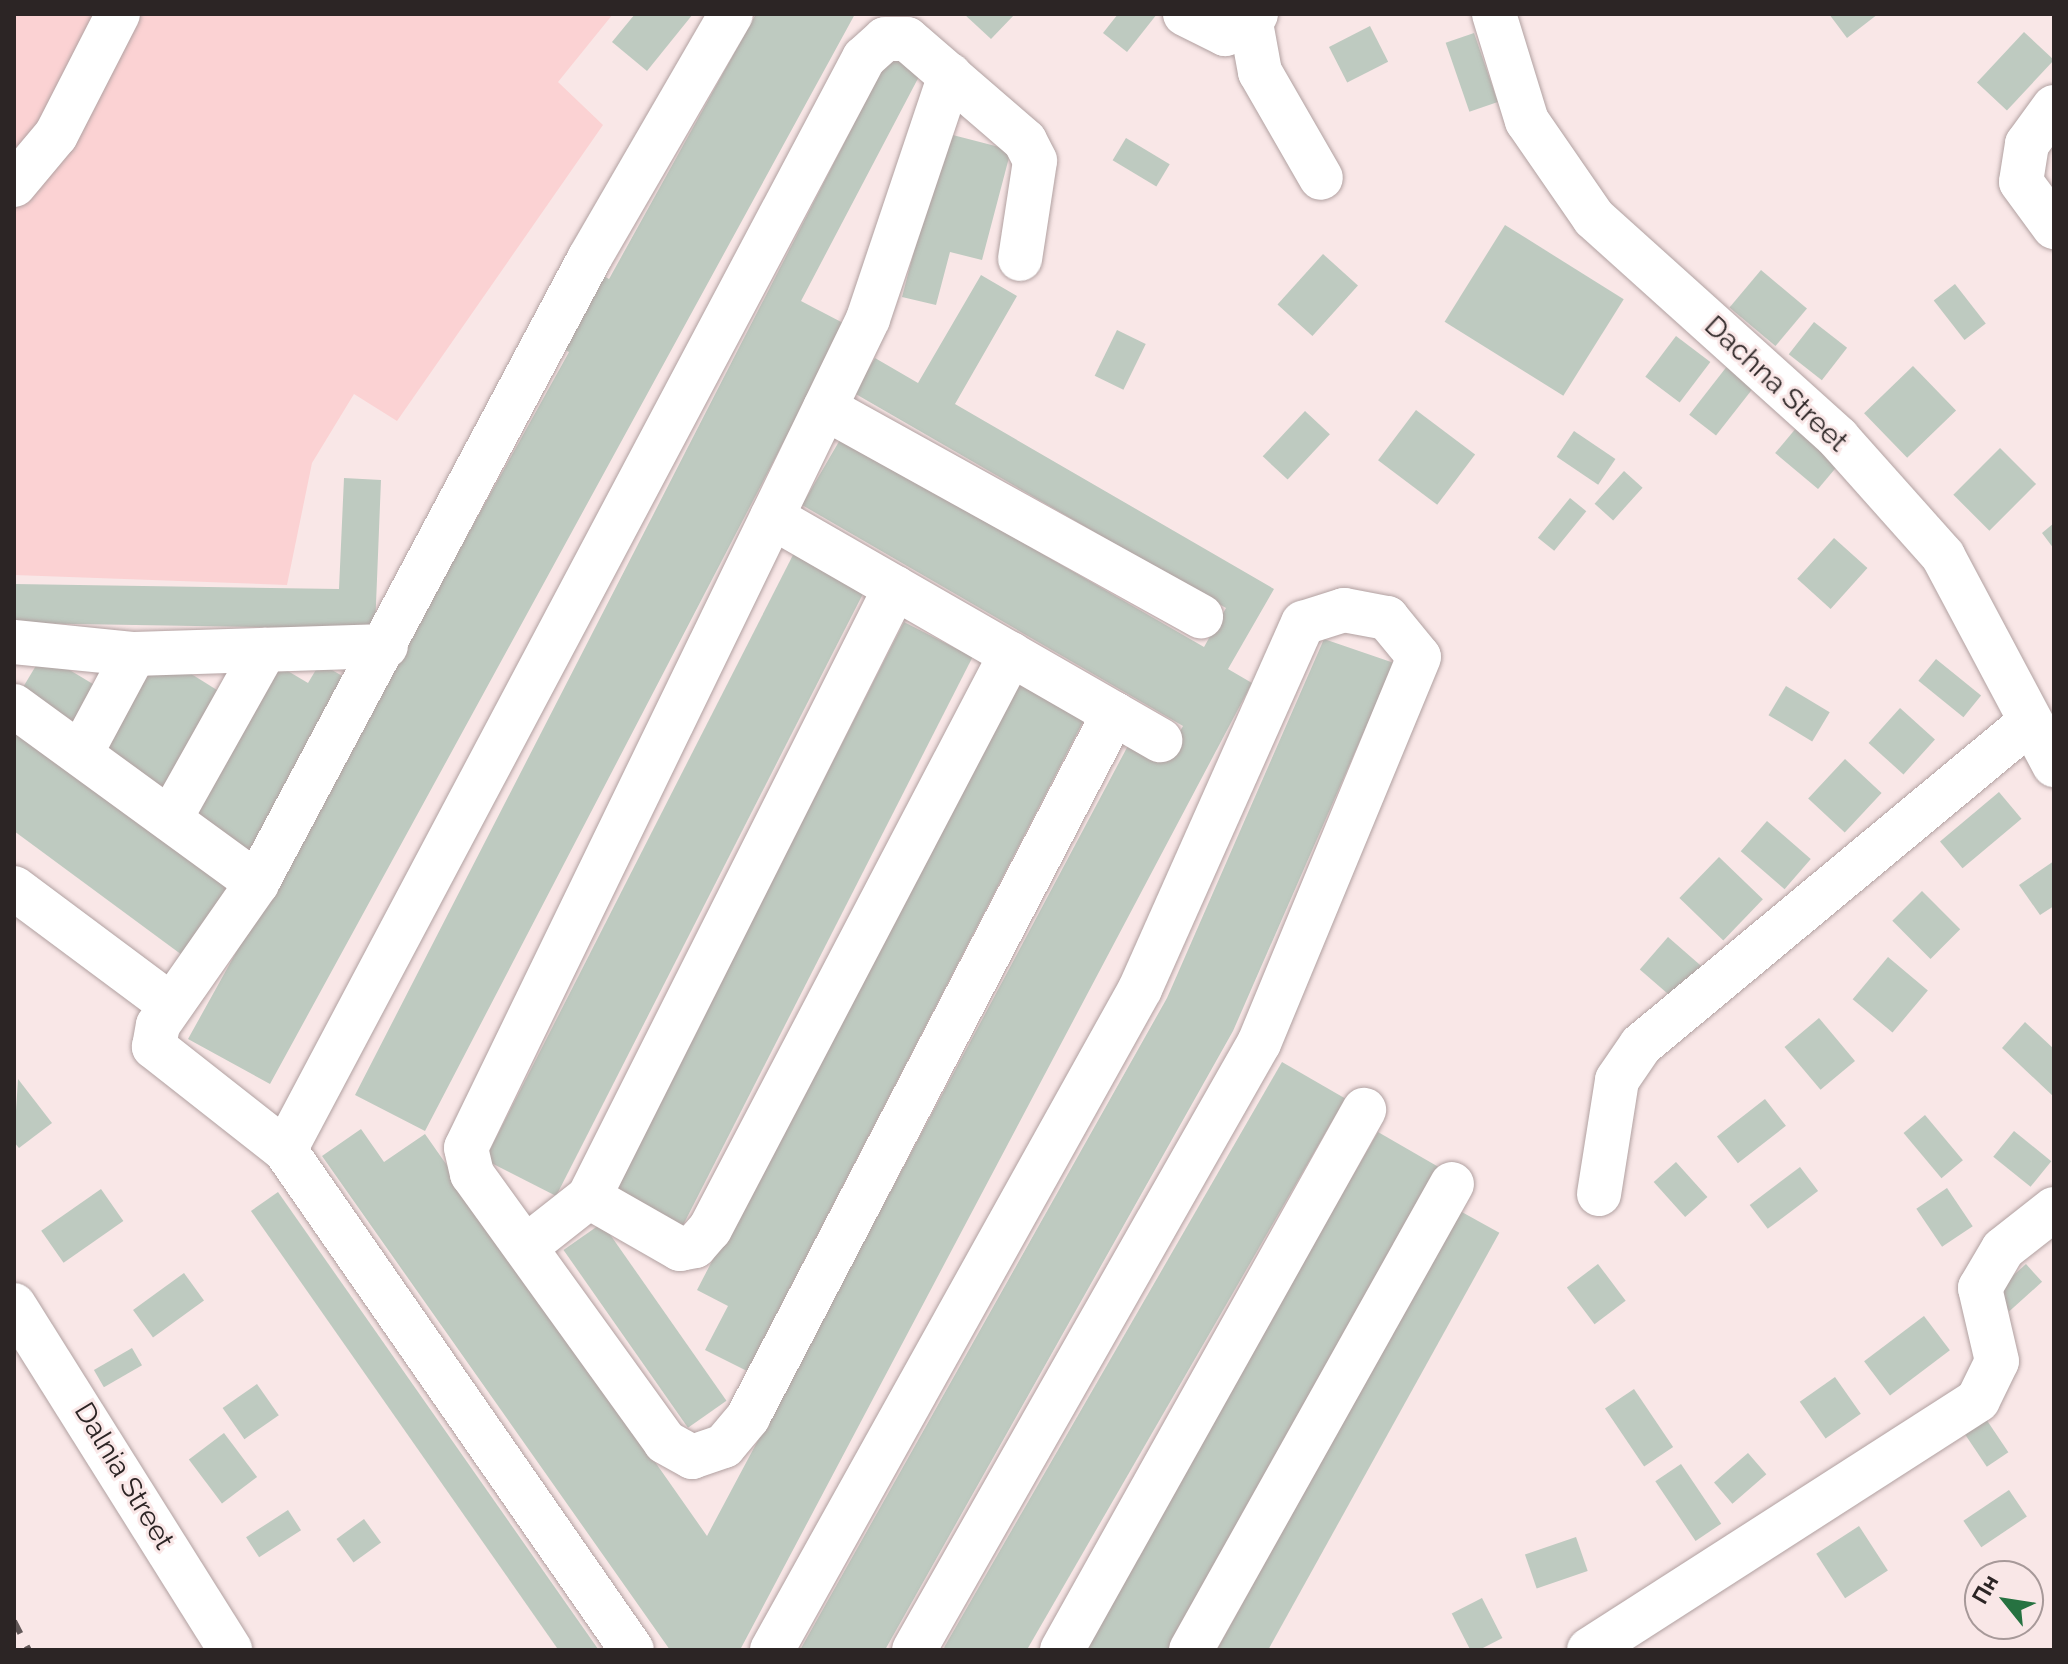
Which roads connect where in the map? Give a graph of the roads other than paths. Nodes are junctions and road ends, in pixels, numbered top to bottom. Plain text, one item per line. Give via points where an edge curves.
1 (118, 14) edge
2 (731, 14) edge
3 (1185, 14) edge
4 (1494, 14) edge
5 (1253, 19) edge
6 (917, 26) edge
7 (950, 75) junction
8 (2054, 107) edge
9 (1321, 178) dead end
10 (14, 185) edge
11 (2054, 227) edge
12 (1020, 259) dead end
13 (825, 408) junction
14 (772, 517) junction
15 (895, 588) junction
16 (1201, 616) dead end
17 (14, 642) edge
18 (386, 646) junction
19 (265, 650) junction
20 (134, 654) junction
21 (1011, 654) junction
22 (14, 706) edge
23 (1114, 713) junction
24 (2030, 722) junction
25 (1160, 740) dead end
26 (81, 753) junction
27 (2054, 765) edge
28 (170, 819) junction
29 (257, 883) junction
30 (14, 888) edge
31 (171, 1005) junction
32 (1364, 1110) dead end
33 (285, 1150) junction
34 (1452, 1184) dead end
35 (1599, 1194) dead end
36 (589, 1197) junction
37 (2054, 1209) edge
38 (528, 1245) junction
39 (14, 1305) edge
40 (230, 1650) edge
41 (632, 1650) edge
42 (772, 1650) edge
43 (914, 1650) edge
44 (1062, 1650) edge
45 (1191, 1650) edge
46 (1589, 1650) edge

1 - 10 street via 56,135
2 - 18 street via 589,259
3 - 5 street via 1225,34
4 - 24 street, Dachna Street via 1527,121 1594,218 1838,438 1943,556
5 - 9 street via 1278,114
6 - 7 street
6 - 33 street via 885,39 864,58
7 - 12 street via 1025,141 1035,161
7 - 13 street via 868,319
8 - 11 street via 2027,144 2021,182
13 - 14 street
13 - 16 street
14 - 15 street
14 - 38 street via 472,1126 466,1148 472,1174
15 - 21 street
15 - 36 street
17 - 20 street
18 - 19 street
18 - 29 street
19 - 20 street
19 - 28 street
20 - 26 street
21 - 23 street
21 - 36 street via 710,1229 695,1246 680,1249
22 - 26 street
23 - 25 street
23 - 38 street via 748,1417 724,1446 692,1457 665,1442
24 - 27 street, Dachna Street
24 - 35 street via 1641,1045 1617,1080
26 - 28 street
28 - 29 street
29 - 31 street
30 - 31 street
31 - 33 street via 154,1047
32 - 44 street
33 - 41 street
34 - 45 street
36 - 38 street
37 - 46 street via 2003,1249 1980,1288 1997,1361 1978,1400
39 - 40 street, Dalnia Street
42 - 43 street via 1140,989 1303,623 1344,610 1387,618 1419,657 1259,1043

